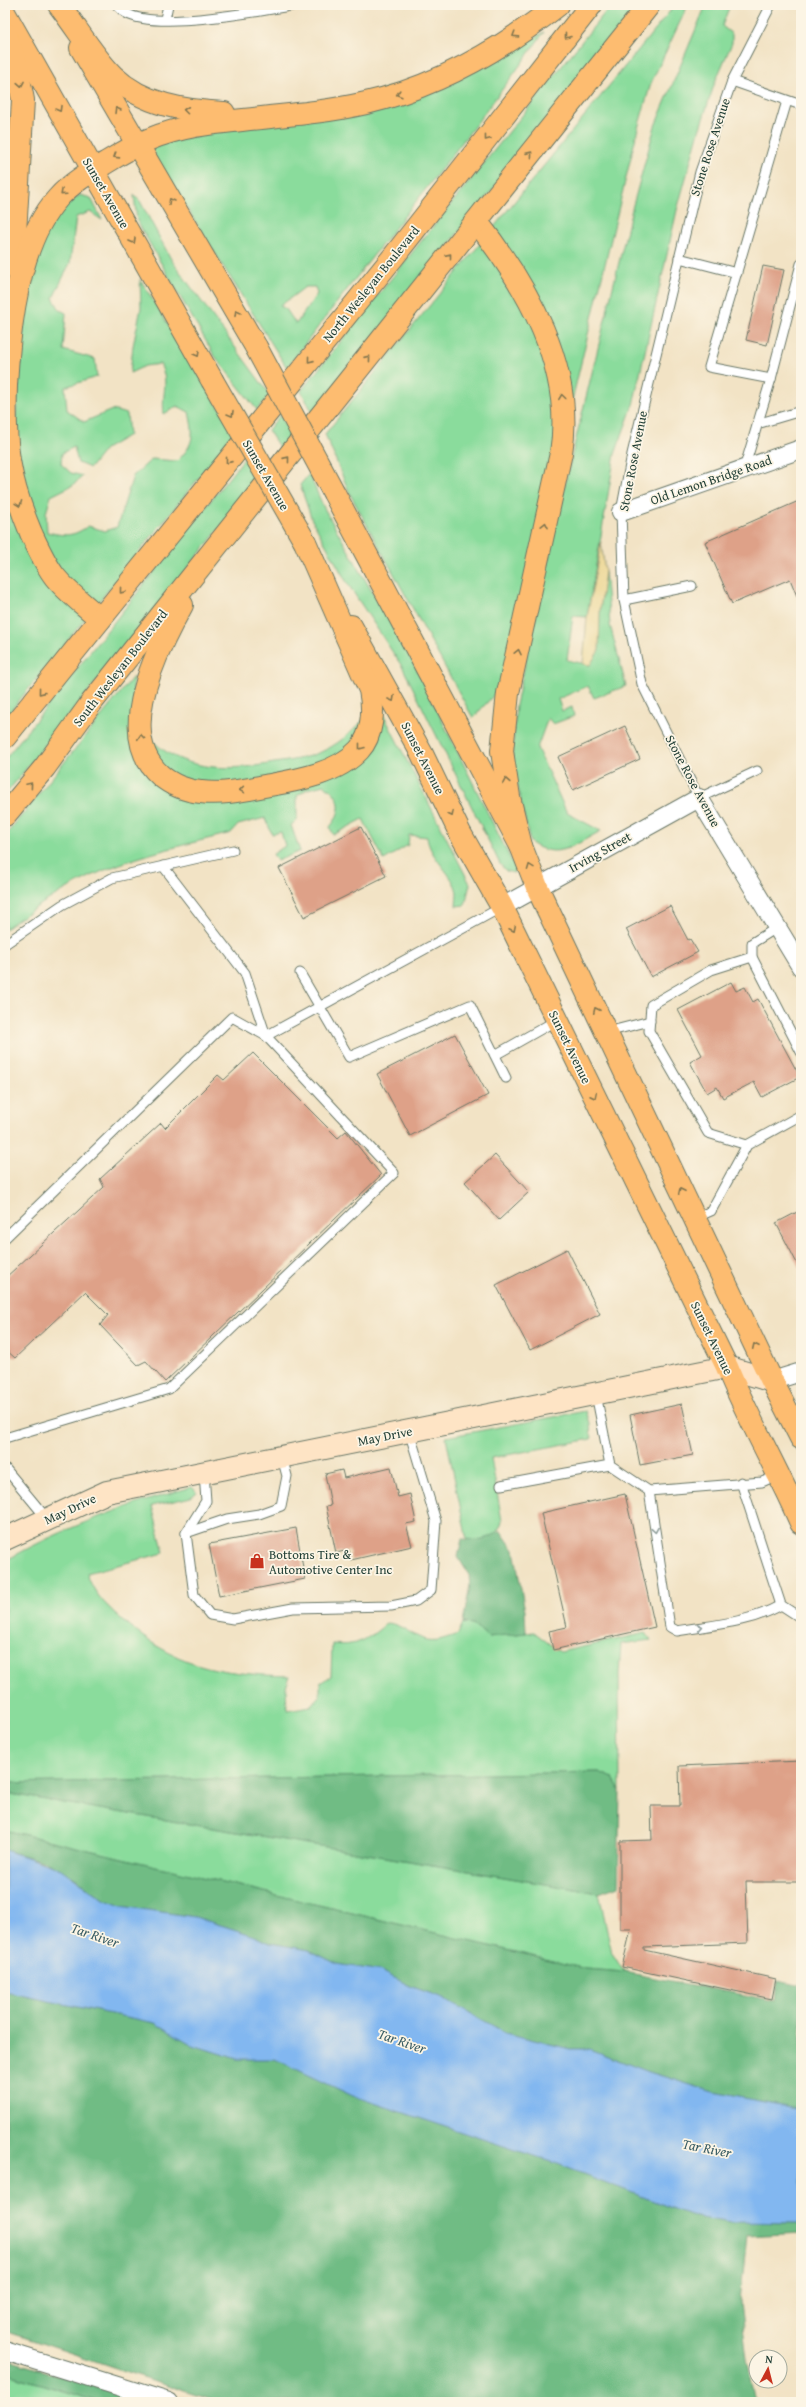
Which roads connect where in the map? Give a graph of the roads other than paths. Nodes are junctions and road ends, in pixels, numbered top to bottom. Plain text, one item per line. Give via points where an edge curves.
1 (55, 5) edge
2 (59, 5) edge
3 (117, 5) edge
4 (168, 5) edge
5 (296, 5) edge
6 (558, 5) edge
7 (592, 5) edge
8 (649, 5) edge
9 (771, 5) edge
10 (5, 14) edge
11 (165, 19) junction
12 (5, 33) edge
13 (732, 81) junction
14 (787, 100) junction
15 (801, 105) edge
16 (281, 116) junction
17 (137, 143) junction
18 (94, 170) junction
19 (477, 222) junction
20 (679, 258) junction
21 (801, 264) edge
22 (737, 273) junction
23 (8, 362) junction
24 (771, 379) junction
25 (801, 411) edge
26 (757, 424) junction
27 (801, 448) edge
28 (744, 469) junction
29 (621, 512) junction
30 (236, 523) junction
31 (305, 542) junction
32 (692, 586) dead end
33 (624, 600) junction
34 (100, 619) junction
35 (5, 737) edge
36 (757, 771) dead end
37 (699, 798) junction
38 (5, 815) edge
39 (521, 846) junction
40 (234, 850) dead end
41 (164, 866) junction
42 (537, 887) junction
43 (502, 907) junction
44 (778, 927) junction
45 (5, 944) edge
46 (752, 957) junction
47 (801, 967) edge
48 (300, 973) dead end
49 (318, 1006) junction
50 (557, 1020) junction
51 (650, 1021) junction
52 (606, 1032) junction
53 (266, 1036) junction
54 (801, 1052) edge
55 (495, 1055) junction
56 (506, 1078) dead end
57 (801, 1115) edge
58 (746, 1145) junction
59 (695, 1218) junction
60 (5, 1238) edge
61 (727, 1367) junction
62 (801, 1372) edge
63 (772, 1381) junction
64 (596, 1394) junction
65 (409, 1431) junction
66 (5, 1438) edge
67 (801, 1438) edge
68 (282, 1457) junction
69 (610, 1465) junction
70 (5, 1468) edge
71 (204, 1472) junction
72 (780, 1474) junction
73 (740, 1482) junction
74 (501, 1485) dead end
75 (649, 1491) junction
76 (48, 1520) junction
77 (801, 1523) edge
78 (186, 1533) junction
79 (5, 1540) edge
80 (781, 1605) junction
81 (801, 1618) edge
82 (5, 2351) edge
83 (169, 2402) edge

17 -> 1 main road
16 -> 2 main road via 182,110 155,101 129,88 113,76
3 - 11 lane via 126,14 145,19
4 - 11 lane
5 - 11 lane via 202,19
6 -> 16 main road via 476,60 429,84 364,104
7 -> 34 main road, North Wesleyan Boulevard via 394,256
19 -> 8 main road
9 - 13 lane, Stone Rose Avenue
10 -> 18 main road, Sunset Avenue
12 -> 23 main road via 21,83 24,115
13 - 14 lane
13 - 20 lane, Stone Rose Avenue via 700,172
14 - 15 lane
14 - 22 lane
16 - 17 main road via 195,126 157,134
17 -> 18 main road
39 -> 17 main road, bridge via 256,347
18 -> 23 main road via 60,196 44,216 28,245
18 -> 31 main road, Sunset Avenue, bridge
30 -> 19 main road
39 -> 19 main road via 504,771 503,727 561,453 565,416 552,354 536,314 506,260
20 - 22 lane
20 - 29 lane, Stone Rose Avenue via 632,454
21 - 24 lane
22 - 24 lane via 710,367
23 -> 34 main road via 7,457 18,503 36,545 53,574
24 - 26 lane
25 - 26 lane
26 - 28 lane
27 - 28 street, Old Lemon Bridge Road
28 - 29 street, Old Lemon Bridge Road
29 - 33 lane, Stone Rose Avenue
31 -> 30 main road via 370,690 373,703 366,740 351,758 300,779 228,792 190,790 164,778 151,767 140,740 141,708 158,655 175,619
38 -> 30 main road, South Wesleyan Boulevard via 45,768 92,702
31 -> 43 main road, Sunset Avenue via 422,754 460,834
32 - 33 lane
33 - 37 lane, Stone Rose Avenue via 642,684
34 -> 35 main road
36 - 37 lane
37 - 42 street, Irving Street
37 - 44 street, Stone Rose Avenue
42 -> 39 main road
40 - 41 lane
41 - 45 lane via 112,878 62,905
41 - 53 lane via 245,973
42 - 43 street, Irving Street
52 -> 42 main road
43 - 49 lane
43 -> 50 main road, Sunset Avenue
44 - 46 lane via 752,943
44 - 47 street, Stone Rose Avenue
46 - 51 lane via 711,970 651,1005
46 - 54 lane
48 - 49 lane
49 - 53 lane
49 - 55 lane via 349,1058 470,1005
50 - 55 lane
50 -> 61 main road, Sunset Avenue
51 - 52 lane
51 - 58 lane via 649,1031 708,1133
59 -> 52 main road
53 - 60 lane via 232,1017
53 - 66 lane via 394,1173 169,1389
55 - 56 lane
57 - 58 lane
58 - 59 lane via 711,1210
63 -> 59 main road
61 - 63 main road, May Drive
61 - 64 main road, May Drive
61 - 72 main road, Sunset Avenue via 742,1404
62 - 63 street
63 - 67 main road
64 - 65 main road, May Drive
64 - 69 lane
65 - 68 main road, May Drive
65 - 78 lane via 436,1522 431,1590 416,1601 391,1606 293,1608 233,1619 210,1615 194,1595
68 - 71 main road, May Drive
68 - 78 lane via 287,1476 281,1506 259,1514 227,1519
69 - 74 lane
69 - 75 lane
70 - 76 lane
71 - 76 main road, May Drive via 107,1492
71 - 78 lane via 206,1501
72 - 73 lane via 762,1482
72 - 77 main road, Sunset Avenue
73 - 75 lane
73 - 80 lane
75 -> 80 lane via 670,1627 677,1631 731,1622 764,1615
76 - 79 main road, May Drive
80 - 81 lane
82 - 83 street

